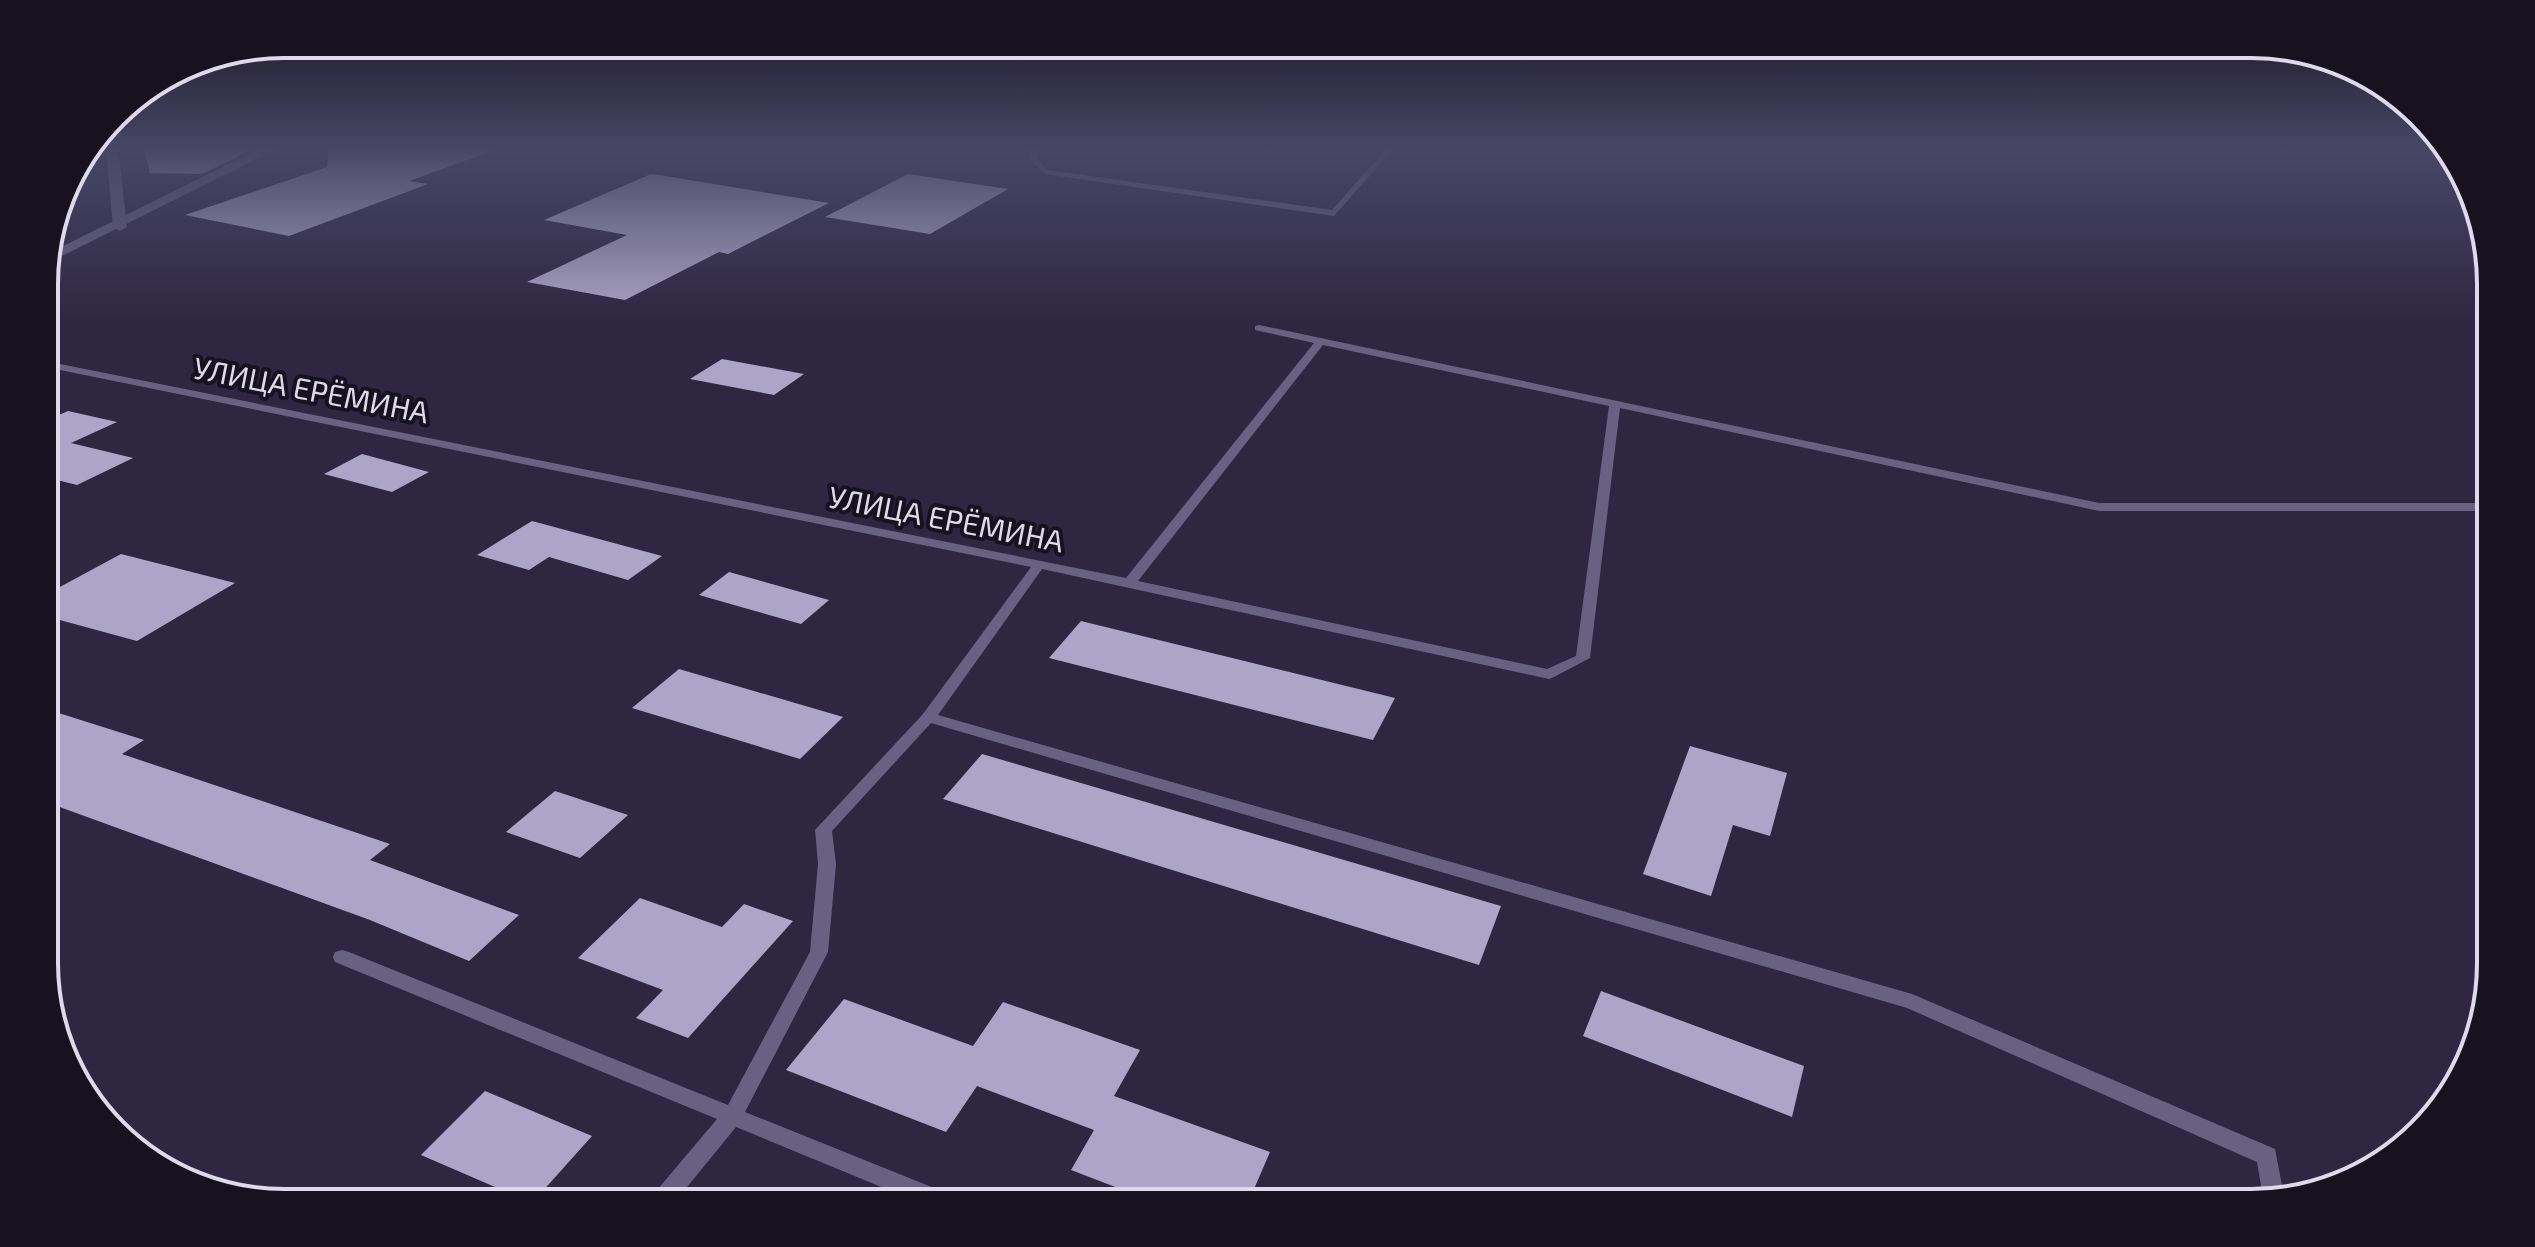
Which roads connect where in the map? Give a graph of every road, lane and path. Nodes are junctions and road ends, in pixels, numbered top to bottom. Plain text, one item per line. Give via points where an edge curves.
1 (118, 206) edge
2 (160, 206) edge
3 (1286, 206) edge
4 (1340, 206) edge
5 (120, 227) junction
6 (60, 254) edge
7 (1259, 328) dead end
8 (1321, 341) junction
9 (58, 367) edge
10 (1615, 404) junction
11 (2477, 507) edge
12 (1039, 565) junction
13 (1129, 583) junction
14 (928, 717) junction
15 (342, 957) dead end
16 (732, 1117) junction
17 (2272, 1188) edge
18 (672, 1189) edge
19 (911, 1189) edge

1 - 5 street
2 - 5 street
3 - 4 lane via 1334,213
5 - 6 street
7 - 8 lane
8 - 10 lane
8 - 13 lane
9 - 12 lane, УЛИЦА ЕРЁМИНА
10 - 11 lane via 2099,507
10 - 13 lane, УЛИЦА ЕРЁМИНА via 1583,658 1549,674
12 - 13 lane, УЛИЦА ЕРЁМИНА
12 - 14 lane
14 - 16 lane via 823,830 827,864 819,952
14 - 17 lane via 1912,1002 2267,1156
15 - 16 lane
16 - 18 lane
16 - 19 lane

